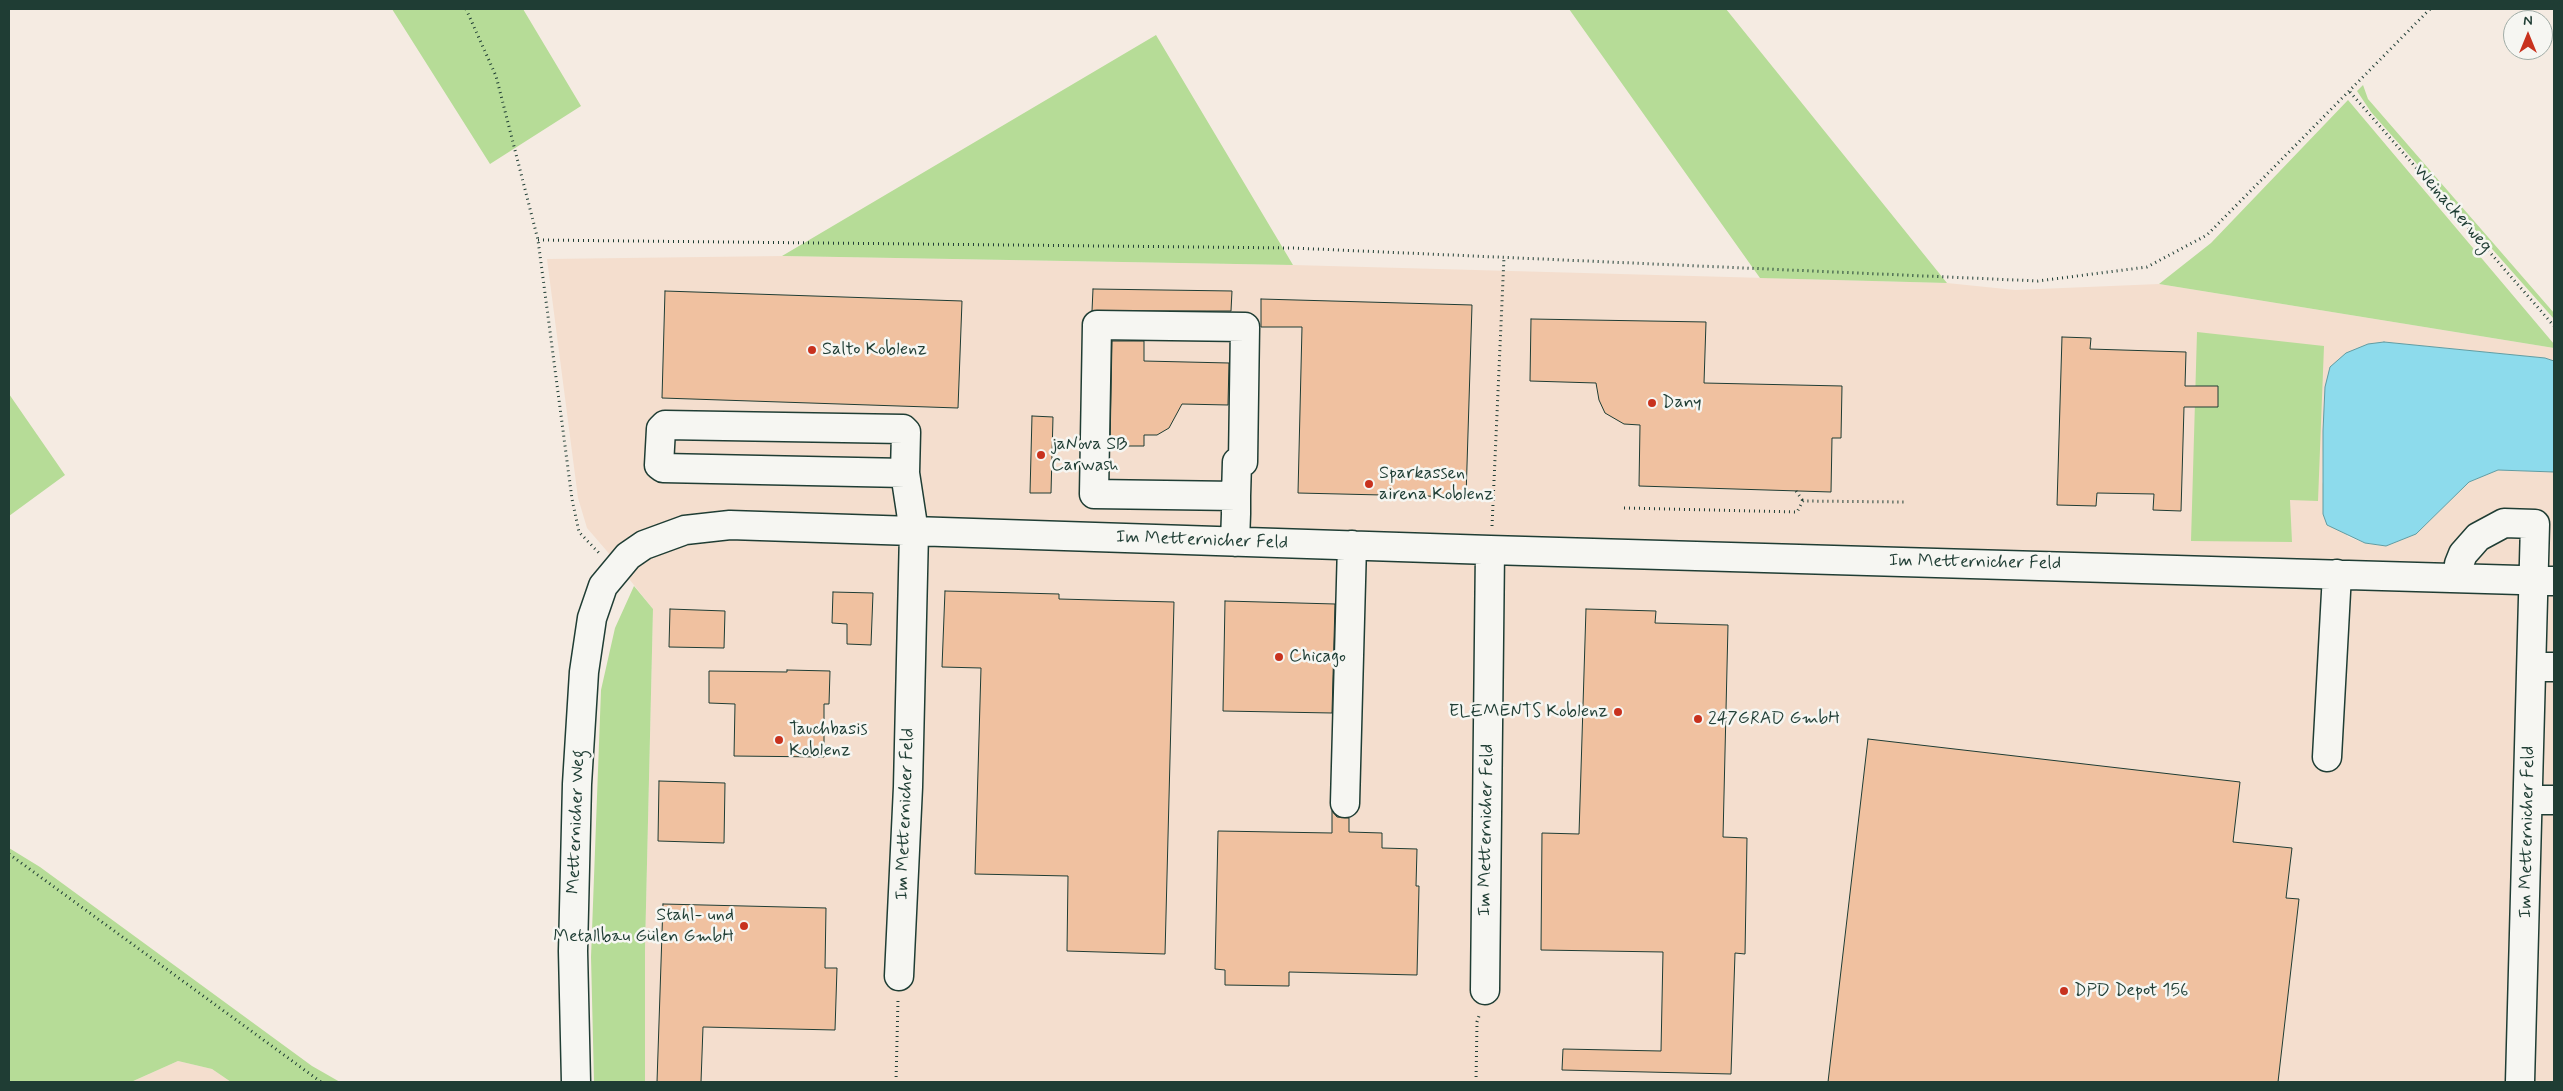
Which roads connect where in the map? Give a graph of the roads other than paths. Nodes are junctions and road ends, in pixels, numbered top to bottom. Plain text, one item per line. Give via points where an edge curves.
1 (905, 474) junction
2 (1236, 496) junction
3 (914, 532) junction
4 (1235, 542) junction
5 (1352, 545) junction
6 (1490, 550) junction
7 (616, 569) joint
8 (2337, 574) junction
9 (2459, 577) junction
10 (2544, 581) edge
11 (2543, 667) edge
12 (2327, 757) dead end
13 (2541, 800) edge
14 (1345, 803) dead end
15 (899, 976) road end
16 (1485, 990) road end
17 (576, 1082) edge
18 (2520, 1082) edge

1 - 1 street via 906,432 903,429 665,425 661,429 659,465 663,468
1 - 3 street
2 - 2 street via 1094,494 1097,325 1245,327 1243,462 1236,462
2 - 4 street
3 - 4 street, Im Metternicher Feld
3 - 7 street, Im Metternicher Feld via 705,526 644,544
3 - 15 street, Im Metternicher Feld via 908,787
4 - 5 street, Im Metternicher Feld
5 - 6 street, Im Metternicher Feld
5 - 14 street
6 - 8 street, Im Metternicher Feld
6 - 16 street, Im Metternicher Feld
7 - 17 street, Metternicher Weg via 597,601 584,672 577,784 573,951
8 - 9 street, Im Metternicher Feld
8 - 12 street
9 - 10 street, Im Metternicher Feld
9 - 10 street, Im Metternicher Feld via 2463,554 2478,537 2504,523 2532,522 2536,526
10 - 11 street, Im Metternicher Feld
11 - 13 street, Im Metternicher Feld
13 - 18 street, Im Metternicher Feld

